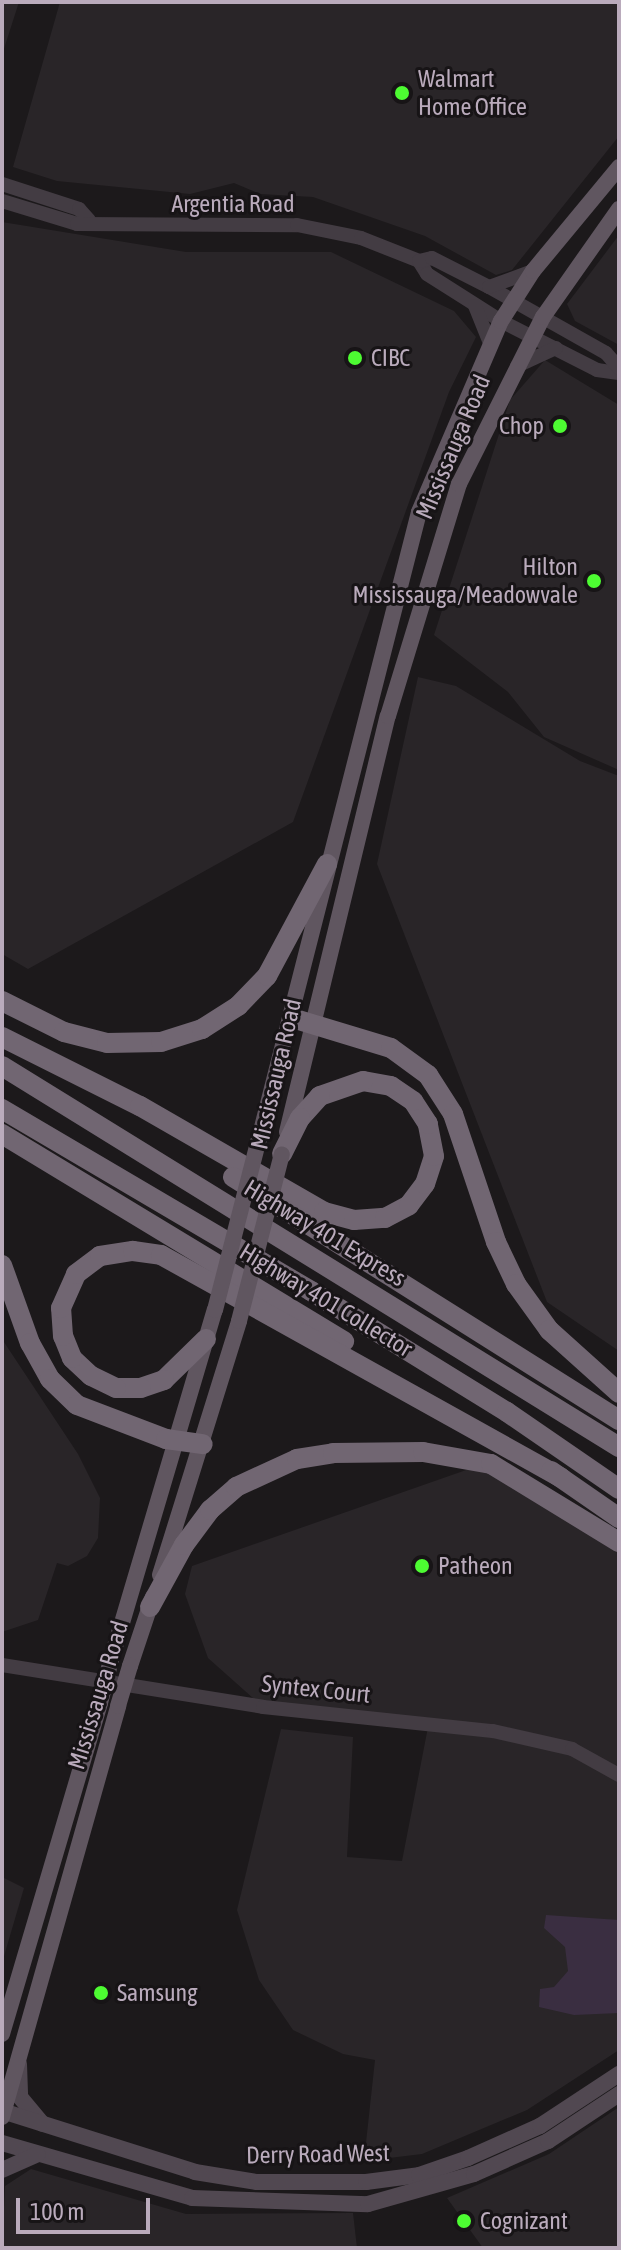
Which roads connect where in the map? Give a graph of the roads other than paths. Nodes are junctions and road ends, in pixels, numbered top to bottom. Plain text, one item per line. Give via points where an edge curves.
1 (619, 167) edge
2 (2, 184) edge
3 (2, 201) edge
4 (619, 209) edge
5 (89, 220) junction
6 (419, 261) junction
7 (533, 271) junction
8 (489, 287) junction
9 (561, 287) junction
10 (514, 300) junction
11 (475, 305) junction
12 (543, 317) junction
13 (501, 321) junction
14 (572, 334) junction
15 (532, 336) junction
16 (490, 343) junction
17 (556, 348) junction
18 (513, 369) junction
19 (619, 371) edge
20 (327, 864) junction
21 (2, 1001) edge
22 (302, 1021) junction
23 (2, 1038) edge
24 (2, 1066) edge
25 (2, 1109) edge
26 (2, 1134) edge
27 (282, 1154) junction
28 (2, 1265) edge
29 (206, 1339) junction
30 (619, 1393) edge
31 (619, 1420) edge
32 (177, 1441) junction
33 (203, 1444) junction
34 (619, 1447) edge
35 (561, 1478) junction
36 (619, 1489) edge
37 (619, 1518) edge
38 (619, 1542) edge
39 (150, 1607) junction
40 (2, 1665) edge
41 (619, 1775) edge
42 (2, 2034) edge
43 (21, 2049) junction
44 (619, 2074) edge
45 (619, 2094) edge
46 (2, 2113) edge
47 (44, 2125) junction
48 (2, 2143) edge
49 (38, 2154) junction
50 (2, 2170) edge

1 - 7 main road, Mississauga Road
2 - 5 street, Argentia Road via 79,209
3 - 5 street, Argentia Road via 77,224
4 - 9 main road, Mississauga Road
5 - 6 street, Argentia Road via 148,226 297,225 361,238
6 - 8 street, Argentia Road via 432,258
6 - 11 street, Argentia Road via 427,274
7 - 8 street
7 - 10 main road, Mississauga Road
8 - 10 street, Argentia Road
9 - 12 main road, Mississauga Road
9 - 14 street via 558,302
10 - 12 street, Argentia Road
10 - 13 main road, Mississauga Road
11 - 13 street, Argentia Road
11 - 16 street
12 - 14 street, Argentia Road
12 - 15 main road, Mississauga Road
13 - 15 street, Argentia Road
13 - 16 main road, Mississauga Road
14 - 19 street, Argentia Road via 606,353
15 - 17 street, Argentia Road
15 - 18 main road, Mississauga Road
16 - 20 main road, Mississauga Road via 419,512
17 - 18 street
17 - 19 street, Argentia Road via 597,370
18 - 22 main road, Mississauga Road via 459,484 422,596
20 - 21 highway via 267,976 238,1006 202,1029 161,1042 107,1043 64,1032
20 - 22 main road, Mississauga Road
22 - 27 main road, Mississauga Road
22 - 29 main road, Mississauga Road, bridge via 259,1139
22 - 30 highway via 391,1048 428,1075 453,1114 496,1242 516,1284 549,1330
23 - 27 highway via 140,1106 324,1212 354,1220 385,1218 409,1205 425,1184 434,1156 428,1124 413,1101 391,1086 363,1081 320,1096 300,1118
23 - 31 highway via 230,1174
24 - 34 highway, Highway 401 Express
25 - 36 highway via 373,1329
26 - 35 highway, Highway 401 Collector
27 - 33 main road, Mississauga Road, bridge
28 - 32 highway via 30,1343 50,1379 77,1405 105,1419
29 - 32 main road, Mississauga Road
29 - 35 highway via 164,1380 141,1388 116,1388 91,1376 72,1358 63,1336 61,1308 76,1274 100,1256 133,1251 161,1255
32 - 33 highway
32 - 42 main road, Mississauga Road, bridge
33 - 39 main road, Mississauga Road
35 - 37 highway, Highway 401 Collector
38 - 39 highway via 491,1464 423,1452 333,1453 297,1459 236,1487 210,1510 184,1545
39 - 43 main road, Mississauga Road, bridge
40 - 41 street, Syntex Court via 263,1707 493,1731 572,1749
43 - 46 main road, Mississauga Road
43 - 47 main road via 20,2097
44 - 47 main road, Derry Road West via 540,2126 468,2158 419,2175 366,2182 257,2182 195,2172
45 - 49 main road, Derry Road West via 548,2141 474,2174 368,2204 192,2198
46 - 47 main road, Derry Road West
48 - 49 main road, Derry Road West
49 - 50 main road

